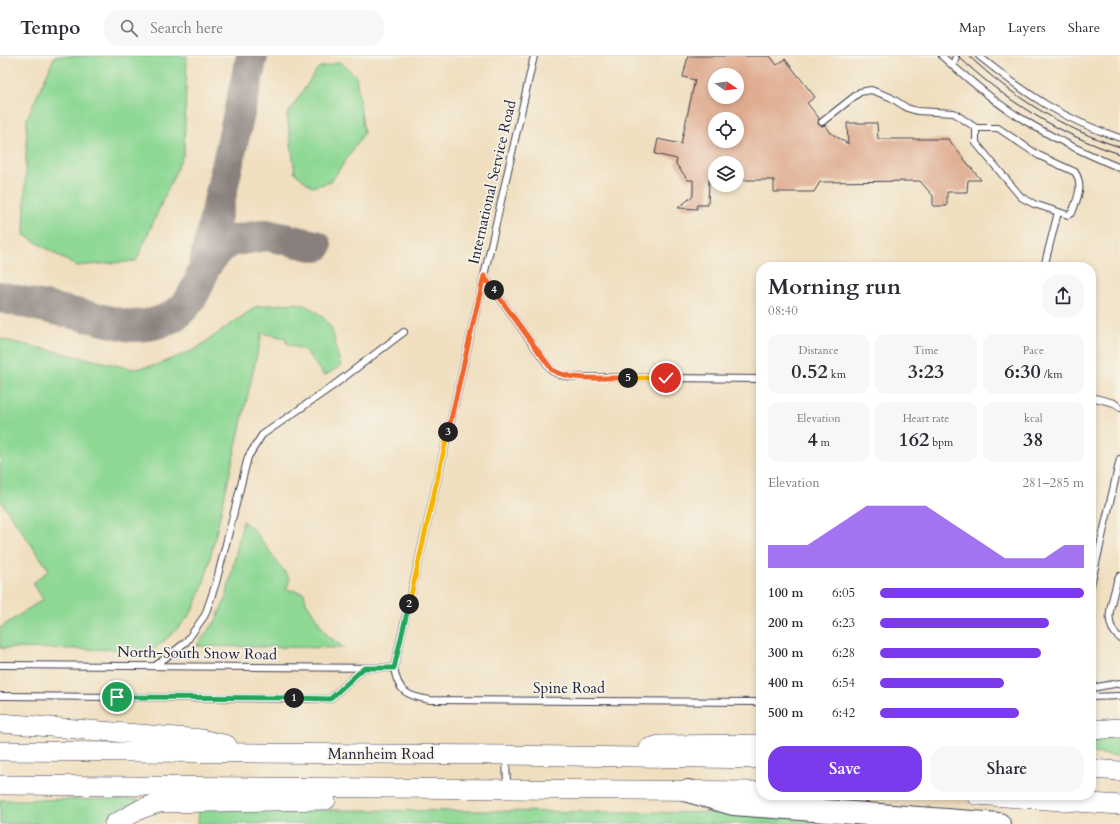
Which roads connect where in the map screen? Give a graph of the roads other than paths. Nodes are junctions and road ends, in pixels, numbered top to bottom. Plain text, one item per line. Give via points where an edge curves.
1 (534, 56) edge
2 (942, 56) edge
3 (956, 56) edge
4 (979, 56) edge
5 (953, 66) junction
6 (822, 122) dead end
7 (976, 128) junction
8 (1120, 138) edge
9 (1120, 168) edge
10 (1058, 212) junction
11 (1045, 262) edge
12 (484, 276) junction
13 (404, 332) dead end
14 (756, 379) edge
15 (1096, 398) edge
16 (1120, 407) edge
17 (1120, 459) edge
18 (1096, 562) edge
19 (1120, 576) edge
20 (1120, 638) edge
21 (0, 665) edge
22 (155, 666) junction
23 (364, 668) junction
24 (394, 668) junction
25 (1120, 683) edge
26 (1096, 687) edge
27 (0, 696) edge
28 (1120, 696) edge
29 (1096, 697) edge
30 (756, 702) edge
31 (0, 723) edge
32 (1120, 728) edge
33 (1096, 730) edge
34 (756, 744) edge
35 (0, 751) edge
36 (268, 754) junction
37 (506, 755) junction
38 (617, 758) junction
39 (756, 759) edge
40 (1096, 769) edge
41 (1120, 771) edge
42 (0, 785) edge
43 (422, 789) junction
44 (507, 790) junction
45 (688, 791) junction
46 (756, 791) edge
47 (1048, 800) edge
48 (1120, 805) edge
49 (114, 824) edge
50 (999, 824) edge

1 - 12 lane, International Service Road
2 - 5 lane
3 - 5 lane
4 - 8 lane via 1027,94 1059,114
5 - 9 lane via 991,98 1023,120 1080,151
6 - 7 lane via 860,92 871,90 917,111 954,113
7 - 10 lane via 976,143 1021,197
7 - 10 lane via 998,128 1038,155 1075,172 1079,178 1080,188 1072,213 1068,215
10 - 11 lane
12 - 14 lane, International Service Road via 552,370 560,375
12 - 24 lane
13 - 22 lane via 262,435 248,457 216,584 205,615 186,642
15 - 16 lane
17 - 18 lane
19 - 20 lane via 1108,622 1113,633
21 - 22 lane, North-South Snow Road
22 - 23 lane, North-South Snow Road
23 - 24 lane, North-South Snow Road
23 - 27 lane via 330,699
24 - 30 lane, Spine Road via 396,682 403,691 413,697 430,700
25 - 26 lane
28 - 29 lane
31 - 36 main road via 202,739
32 - 33 main road
34 - 38 main road via 659,745
35 - 36 main road, Mannheim Road
36 - 37 main road, Mannheim Road
37 - 38 main road, Mannheim Road
37 - 44 lane
38 - 39 main road, Mannheim Road
40 - 41 main road
42 - 43 main road
43 - 44 main road
43 - 49 main road via 380,800 158,803 140,809
44 - 45 main road
45 - 46 main road
45 - 50 highway via 733,804
47 - 48 main road

